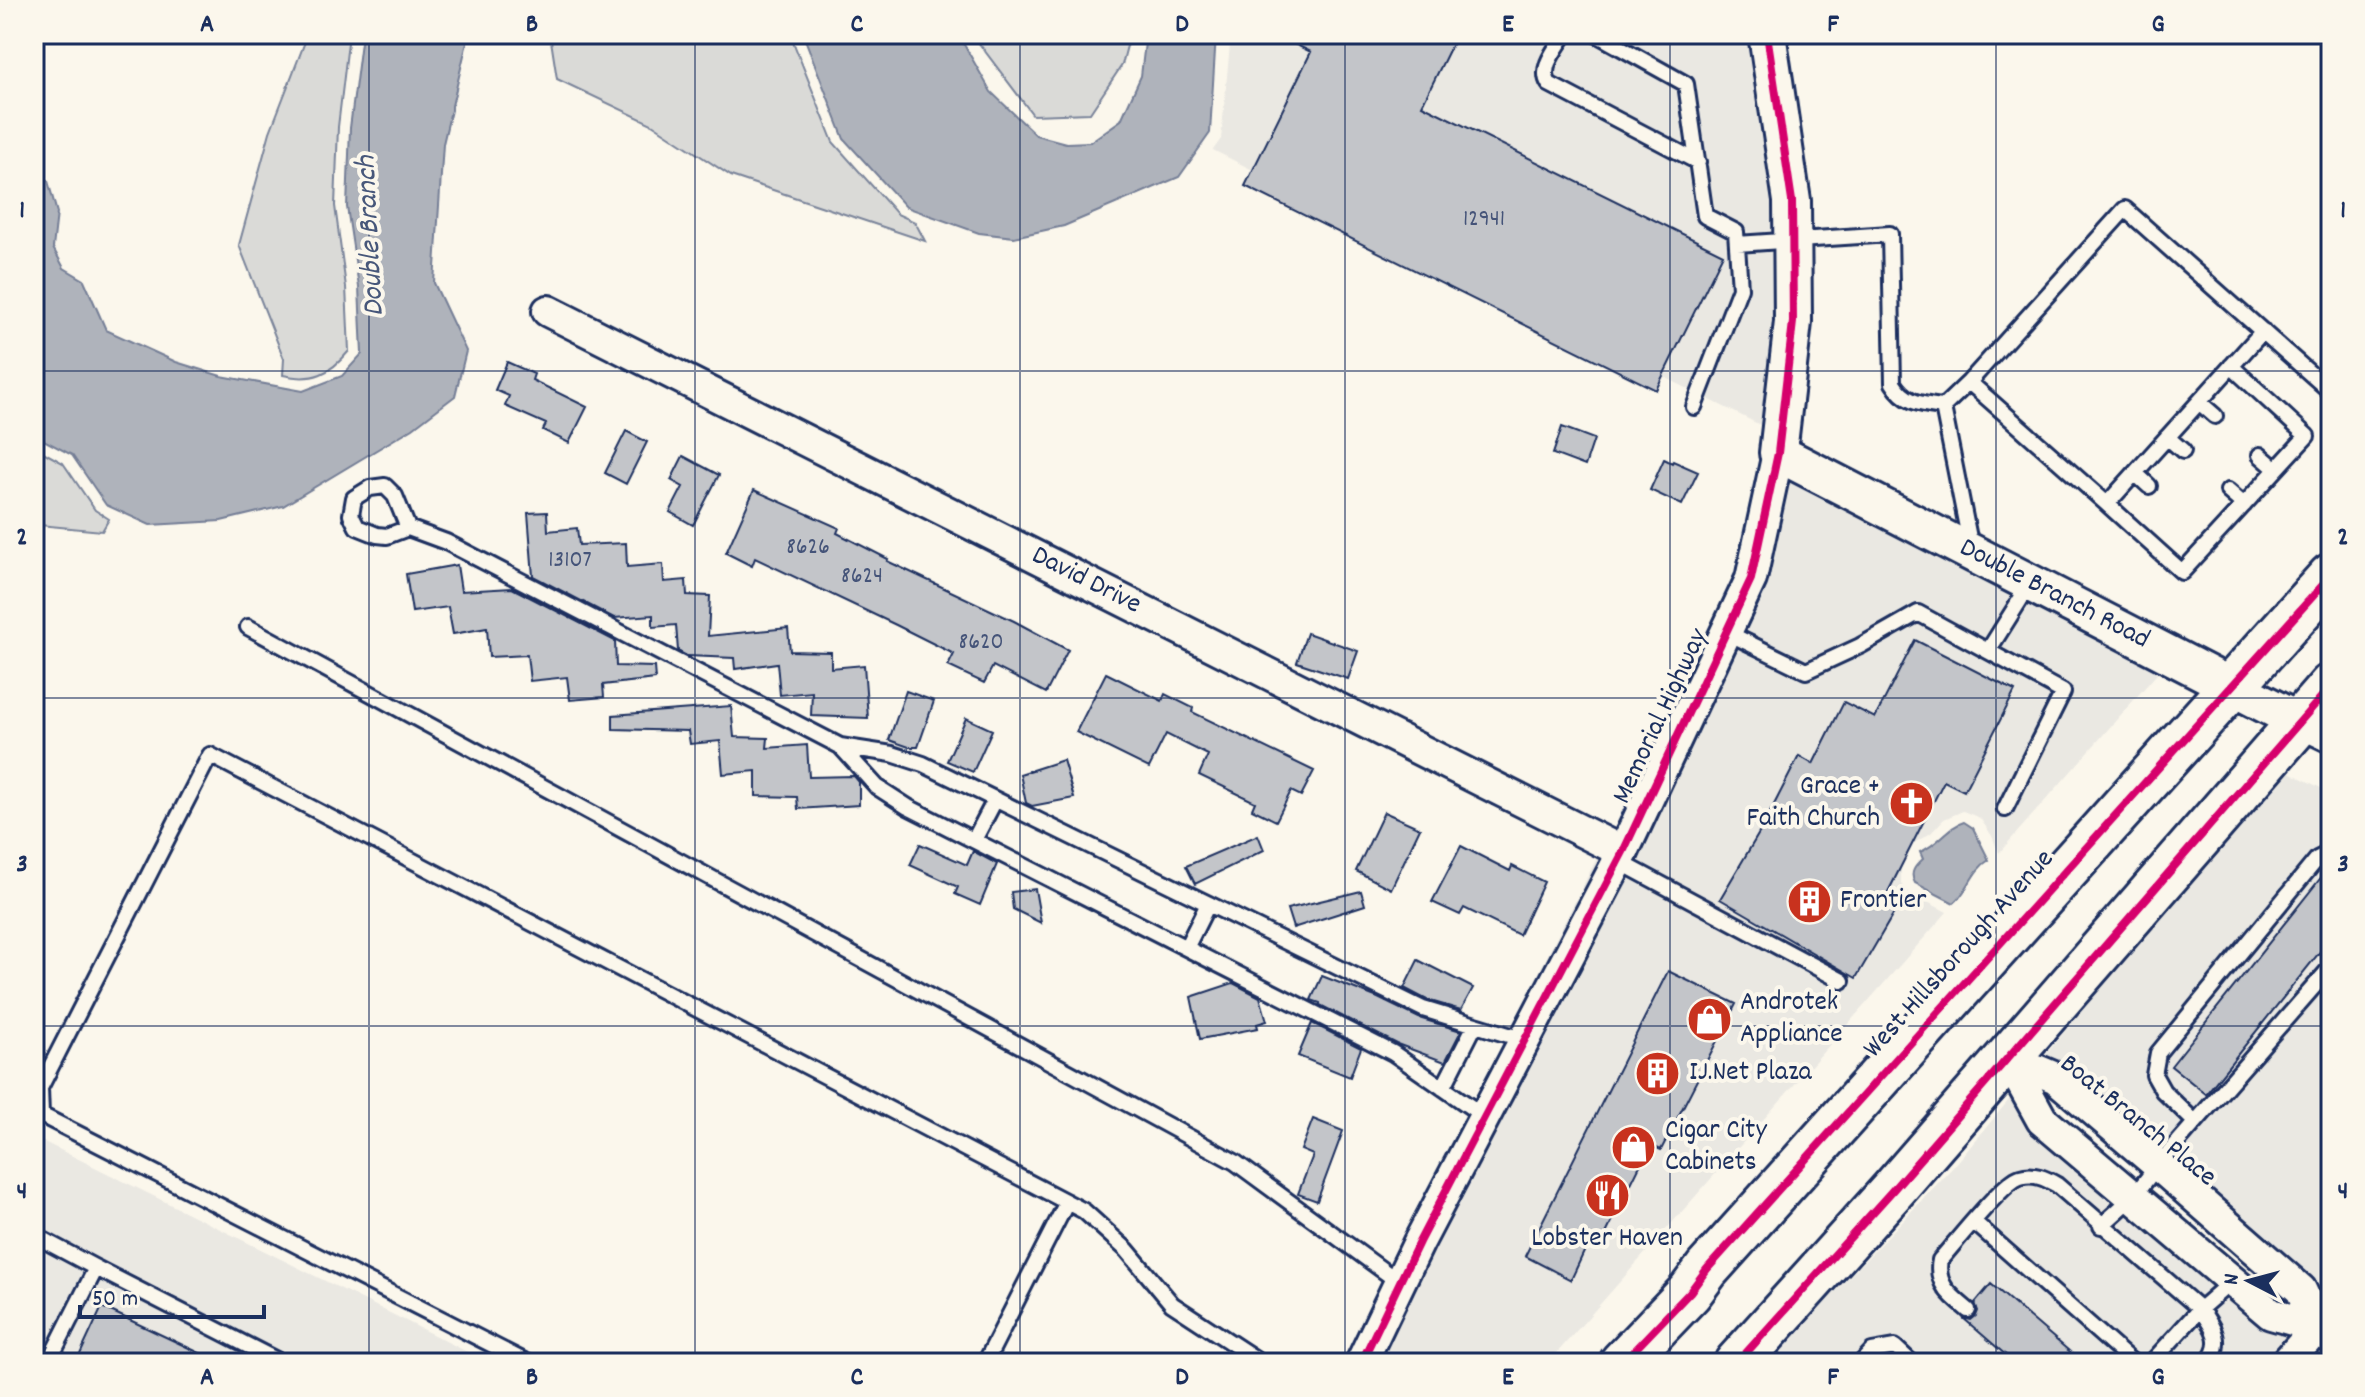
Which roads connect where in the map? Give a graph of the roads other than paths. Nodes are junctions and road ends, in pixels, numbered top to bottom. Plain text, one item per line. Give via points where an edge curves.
1 (1565, 34) edge
2 (1596, 34) edge
3 (1767, 34) edge
4 (1698, 162) junction
5 (1792, 241) junction
6 (1737, 244) junction
7 (548, 311) dead end
8 (2263, 331) junction
9 (2231, 366) junction
10 (1969, 382) junction
11 (2331, 392) edge
12 (2199, 402) junction
13 (1694, 407) dead end
14 (1943, 407) junction
15 (2215, 416) dead end
16 (2167, 437) junction
17 (2183, 451) dead end
18 (1778, 453) junction
19 (2260, 455) dead end
20 (2276, 469) junction
21 (2135, 473) junction
22 (2149, 486) dead end
23 (2228, 491) dead end
24 (2107, 504) junction
25 (2244, 505) junction
26 (408, 528) dead end
27 (2197, 531) dead end
28 (2209, 542) junction
29 (1972, 552) junction
30 (2331, 576) edge
31 (2030, 584) junction
32 (248, 627) dead end
33 (1726, 632) junction
34 (1988, 651) junction
35 (2331, 686) edge
36 (2231, 688) junction
37 (2316, 730) edge
38 (840, 746) junction
39 (995, 800) junction
40 (2005, 809) dead end
41 (974, 840) junction
42 (2331, 852) edge
43 (1621, 856) junction
44 (1208, 904) junction
45 (1186, 948) junction
46 (2331, 967) edge
47 (1842, 981) dead end
48 (1475, 1025) junction
49 (1525, 1040) junction
50 (2008, 1058) junction
51 (1443, 1088) junction
52 (1485, 1117) junction
53 (2195, 1122) junction
54 (2158, 1165) junction
55 (2133, 1197) junction
56 (1067, 1202) junction
57 (1974, 1222) junction
58 (2101, 1226) junction
59 (34, 1235) edge
60 (96, 1268) junction
61 (2232, 1281) junction
62 (1400, 1283) junction
63 (1690, 1292) junction
64 (2200, 1309) junction
65 (1968, 1310) dead end
66 (2327, 1325) edge
67 (48, 1363) edge
68 (282, 1363) edge
69 (528, 1363) edge
70 (985, 1363) edge
71 (1262, 1363) edge
72 (1361, 1363) edge
73 (1622, 1363) edge
74 (1668, 1363) edge
75 (1737, 1363) edge
76 (1861, 1363) edge
77 (1912, 1363) edge
78 (2133, 1363) edge
79 (2151, 1363) edge
80 (2207, 1363) edge
81 (2286, 1363) edge

1 - 4 lane via 1545,69 1549,84
2 - 4 lane via 1686,84
3 - 5 street, Memorial Highway via 1792,201
4 - 6 lane via 1705,216 1736,232
5 - 6 lane
5 - 14 lane via 1890,234 1893,383 1915,404
5 - 18 street, Memorial Highway via 1793,322
6 - 13 lane via 1740,288
7 - 43 street, David Drive
8 - 9 lane
8 - 10 lane via 2125,209
8 - 11 lane
9 - 12 lane
9 - 20 lane via 2307,436
10 - 14 lane
10 - 24 lane
12 - 15 lane
12 - 16 lane
14 - 29 lane
16 - 17 lane
16 - 21 lane
18 - 29 street, Double Branch Road
18 - 33 street, Memorial Highway via 1751,579
19 - 20 lane
20 - 25 lane
21 - 22 lane
21 - 24 lane
23 - 25 lane
24 - 28 lane via 2182,572
25 - 28 lane
26 - 38 lane via 446,542
27 - 28 lane
29 - 31 street, Double Branch Road
30 - 36 main road, West Hillsborough Avenue
31 - 34 lane
31 - 36 street, Double Branch Road
32 - 62 lane via 1235,1162
33 - 34 lane via 1806,671 1918,613
33 - 43 street, Memorial Highway
34 - 40 lane via 2063,692
35 - 37 main road
36 - 37 street, Double Branch Road
36 - 63 main road, West Hillsborough Avenue
37 - 50 main road
38 - 39 lane via 923,764
38 - 41 lane via 877,787
39 - 41 lane
39 - 44 lane
41 - 45 lane
42 - 53 lane via 2317,859 2158,1053 2154,1075
43 - 47 lane
43 - 49 street, Memorial Highway
44 - 45 lane
44 - 48 lane via 1423,1009
45 - 51 lane via 1393,1053
46 - 53 lane
48 - 49 lane
48 - 51 lane
49 - 52 street, Memorial Highway
50 - 54 street, Boat Branch Place via 2056,1078
50 - 55 street, Boat Branch Place via 2042,1120
50 - 75 main road
51 - 52 lane
52 - 62 street, Memorial Highway
53 - 54 lane
54 - 55 lane
54 - 66 street, Boat Branch Place via 2301,1290
55 - 58 lane
55 - 61 street, Boat Branch Place
56 - 69 lane via 210,755 40,1088 41,1115
56 - 70 lane
56 - 71 lane via 1127,1250 1172,1304
57 - 58 lane via 2006,1186 2033,1175 2057,1185
57 - 65 lane via 1940,1260 1937,1271 1941,1283
57 - 78 lane
58 - 64 lane
59 - 60 lane
60 - 67 lane
60 - 68 lane
61 - 64 lane
61 - 66 street, Boat Branch Place via 2271,1314
62 - 72 street, Memorial Highway
63 - 73 main road, West Hillsborough Avenue
63 - 74 main road
64 - 79 lane
64 - 80 lane via 2217,1337
66 - 81 street
76 - 77 lane via 1872,1351 1895,1347

